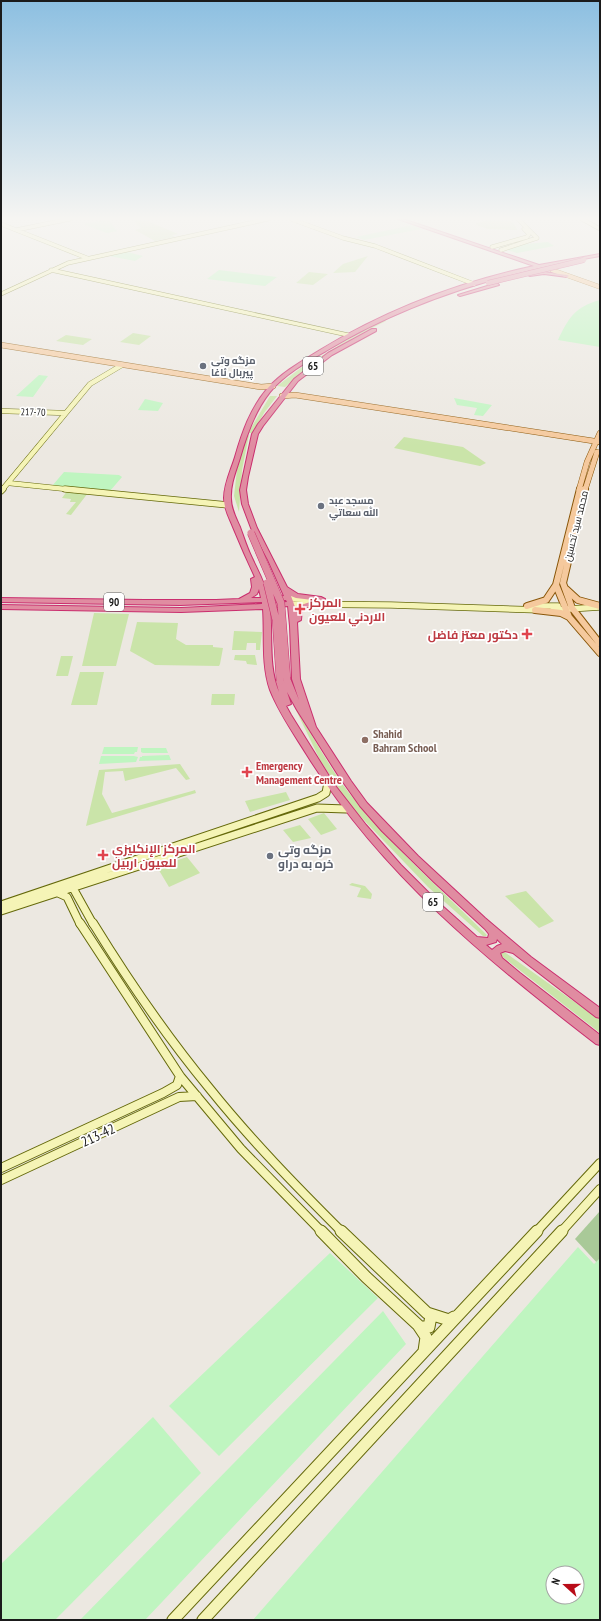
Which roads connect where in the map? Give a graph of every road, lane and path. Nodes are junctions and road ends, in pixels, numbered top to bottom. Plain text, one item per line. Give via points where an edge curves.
1 (164, 295) edge
2 (449, 295) edge
3 (451, 295) edge
4 (453, 295) edge
5 (443, 297) junction
6 (348, 335) junction
7 (1, 346) edge
8 (302, 364) junction
9 (313, 366) junction
10 (117, 367) junction
11 (273, 386) junction
12 (260, 388) junction
13 (289, 388) junction
14 (266, 394) junction
15 (294, 394) junction
16 (282, 396) junction
17 (1, 411) edge
18 (65, 413) junction
19 (600, 433) edge
20 (244, 434) junction
21 (255, 434) junction
22 (598, 441) edge
23 (8, 483) junction
24 (243, 490) junction
25 (1, 491) edge
26 (229, 492) junction
27 (228, 505) junction
28 (248, 534) junction
29 (248, 558) junction
30 (256, 572) junction
31 (281, 580) junction
32 (556, 585) junction
33 (564, 587) junction
34 (284, 589) junction
35 (321, 599) junction
36 (1, 600) edge
37 (293, 601) junction
38 (228, 602) junction
39 (252, 604) junction
40 (271, 604) junction
41 (310, 604) junction
42 (526, 606) junction
43 (600, 607) edge
44 (1, 608) edge
45 (566, 608) junction
46 (208, 609) junction
47 (535, 610) junction
48 (569, 617) junction
49 (293, 618) junction
50 (268, 624) junction
51 (294, 643) junction
52 (600, 644) edge
53 (600, 653) edge
54 (284, 681) junction
55 (312, 726) junction
56 (298, 733) junction
57 (328, 782) junction
58 (346, 808) junction
59 (254, 820) junction
60 (258, 827) junction
61 (73, 888) junction
62 (58, 893) junction
63 (1, 904) edge
64 (1, 911) edge
65 (490, 929) junction
66 (473, 939) junction
67 (110, 949) junction
68 (516, 951) junction
69 (99, 953) junction
70 (499, 962) junction
71 (600, 1014) edge
72 (600, 1041) edge
73 (180, 1076) junction
74 (197, 1096) junction
75 (600, 1163) edge
76 (1, 1168) edge
77 (289, 1179) junction
78 (1, 1180) edge
79 (278, 1187) junction
80 (600, 1189) edge
81 (458, 1315) junction
82 (431, 1316) junction
83 (420, 1327) junction
84 (424, 1351) junction
85 (173, 1620) edge
86 (203, 1620) edge

1 - 6 street
2 - 5 highway, 65
3 - 5 highway, 65, bridge
4 - 5 highway, 65
5 - 6 highway, 65 via 405,310
5 - 9 highway, 65 via 365,334
6 - 8 highway, 65
7 - 10 main road
8 - 9 highway via 303,367
8 - 11 highway, 65
9 - 13 highway, 65
10 - 12 main road
10 - 18 street via 90,384
11 - 12 main road
11 - 14 highway, 65
12 - 14 main road
13 - 15 main road
13 - 16 highway, 65
14 - 20 highway, 65
15 - 16 main road
15 - 22 main road
16 - 21 highway, 65
17 - 18 street, 217-70
18 - 23 street
19 - 22 main road
20 - 21 highway
20 - 26 highway, 65
21 - 24 highway, 65
22 - 32 main road via 574,508
22 - 33 main road, محمد سید تحسین via 564,573
23 - 25 street
23 - 27 street
24 - 28 highway, 65 via 240,502
24 - 31 highway, 65 via 254,528
26 - 27 highway, 65
26 - 28 highway, 65
27 - 29 highway, 65
28 - 54 highway, 65, bridge via 275,605
29 - 30 highway, 65
29 - 38 highway via 256,591 248,598
30 - 31 highway via 264,586 276,586
30 - 40 highway, 65
31 - 34 highway, 65
31 - 40 highway via 282,589
32 - 42 main road via 546,600
32 - 45 main road
33 - 43 main road via 578,600
33 - 45 main road, محمد سید تحسین
34 - 35 highway via 296,596
34 - 37 highway, 65
35 - 37 street
35 - 42 street
36 - 38 highway, 90
37 - 40 highway
37 - 41 street
37 - 49 highway, 65
38 - 39 highway, 90
39 - 40 highway
39 - 46 highway, 90 via 239,609
40 - 49 highway
40 - 50 highway, 65
41 - 47 street
41 - 51 highway via 297,609
42 - 45 street
43 - 45 street
44 - 46 highway, 90
45 - 47 street
45 - 48 main road
45 - 52 main road
46 - 50 highway via 254,614 264,618
47 - 48 main road via 561,613
48 - 53 main road
49 - 51 highway, 65
50 - 51 highway via 290,624
50 - 56 highway, 65 via 270,672 275,691
51 - 55 highway, 65 via 296,679
54 - 55 highway, 65
54 - 56 highway, 65
55 - 65 highway, 65 via 358,797 440,883
56 - 57 highway, 65
57 - 58 highway, 65
57 - 59 street via 327,792 321,797
58 - 60 street via 317,808
58 - 66 highway, 65 via 367,834 432,902
59 - 60 street via 263,822
59 - 63 street
60 - 61 street
61 - 62 street
61 - 67 street via 92,924
62 - 64 street
62 - 69 street via 67,897
65 - 66 highway via 494,937 489,942
65 - 68 highway, 65
66 - 70 highway, 65
67 - 69 street
67 - 77 street via 189,1064
68 - 70 highway via 509,948 498,949 495,956
68 - 71 highway, 65
69 - 73 street
70 - 72 highway, 65
73 - 74 street
73 - 76 street, 213-42 via 177,1085 163,1093
74 - 78 street, 213-42 via 179,1097
74 - 79 street via 241,1149
75 - 81 street
77 - 79 street
77 - 82 street
79 - 83 street via 366,1277
80 - 86 street
81 - 82 street via 449,1320
81 - 84 street
82 - 83 street via 429,1327
83 - 84 street via 426,1337
84 - 85 street

